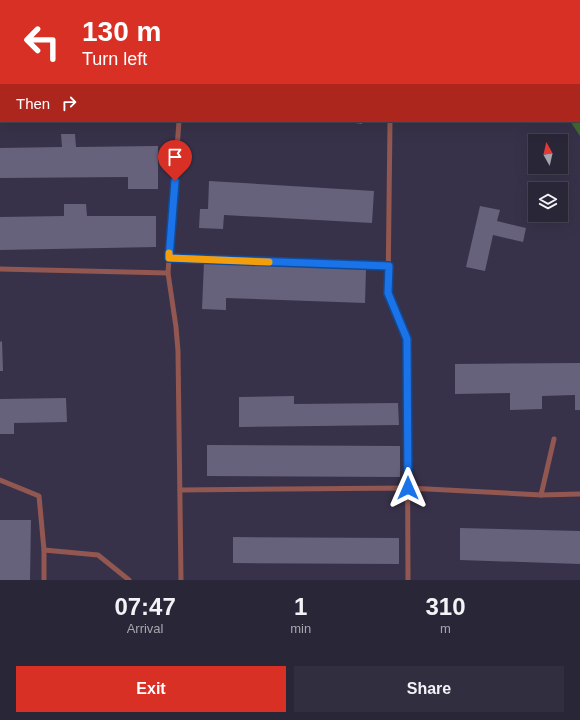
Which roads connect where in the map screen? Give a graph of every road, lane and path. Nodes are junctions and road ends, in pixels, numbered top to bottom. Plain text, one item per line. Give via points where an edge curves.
1 (179, 122) edge
2 (390, 122) edge
3 (169, 258) junction
4 (389, 266) junction
5 (0, 270) edge
6 (168, 273) junction
7 (554, 439) dead end
8 (0, 480) edge
9 (408, 488) junction
10 (180, 490) junction
11 (540, 494) junction
12 (580, 494) edge
13 (44, 550) junction
14 (44, 580) edge
15 (129, 580) edge
16 (181, 580) edge
17 (408, 580) edge

1 - 3 lane
2 - 4 lane
3 - 4 lane
3 - 6 lane
4 - 9 lane via 388,293 407,339
5 - 6 lane
6 - 10 lane via 178,345
7 - 11 lane
8 - 13 lane via 39,496
9 - 10 lane
9 - 11 lane
9 - 17 lane
10 - 16 lane
11 - 12 lane
13 - 14 lane
13 - 15 lane via 98,555

